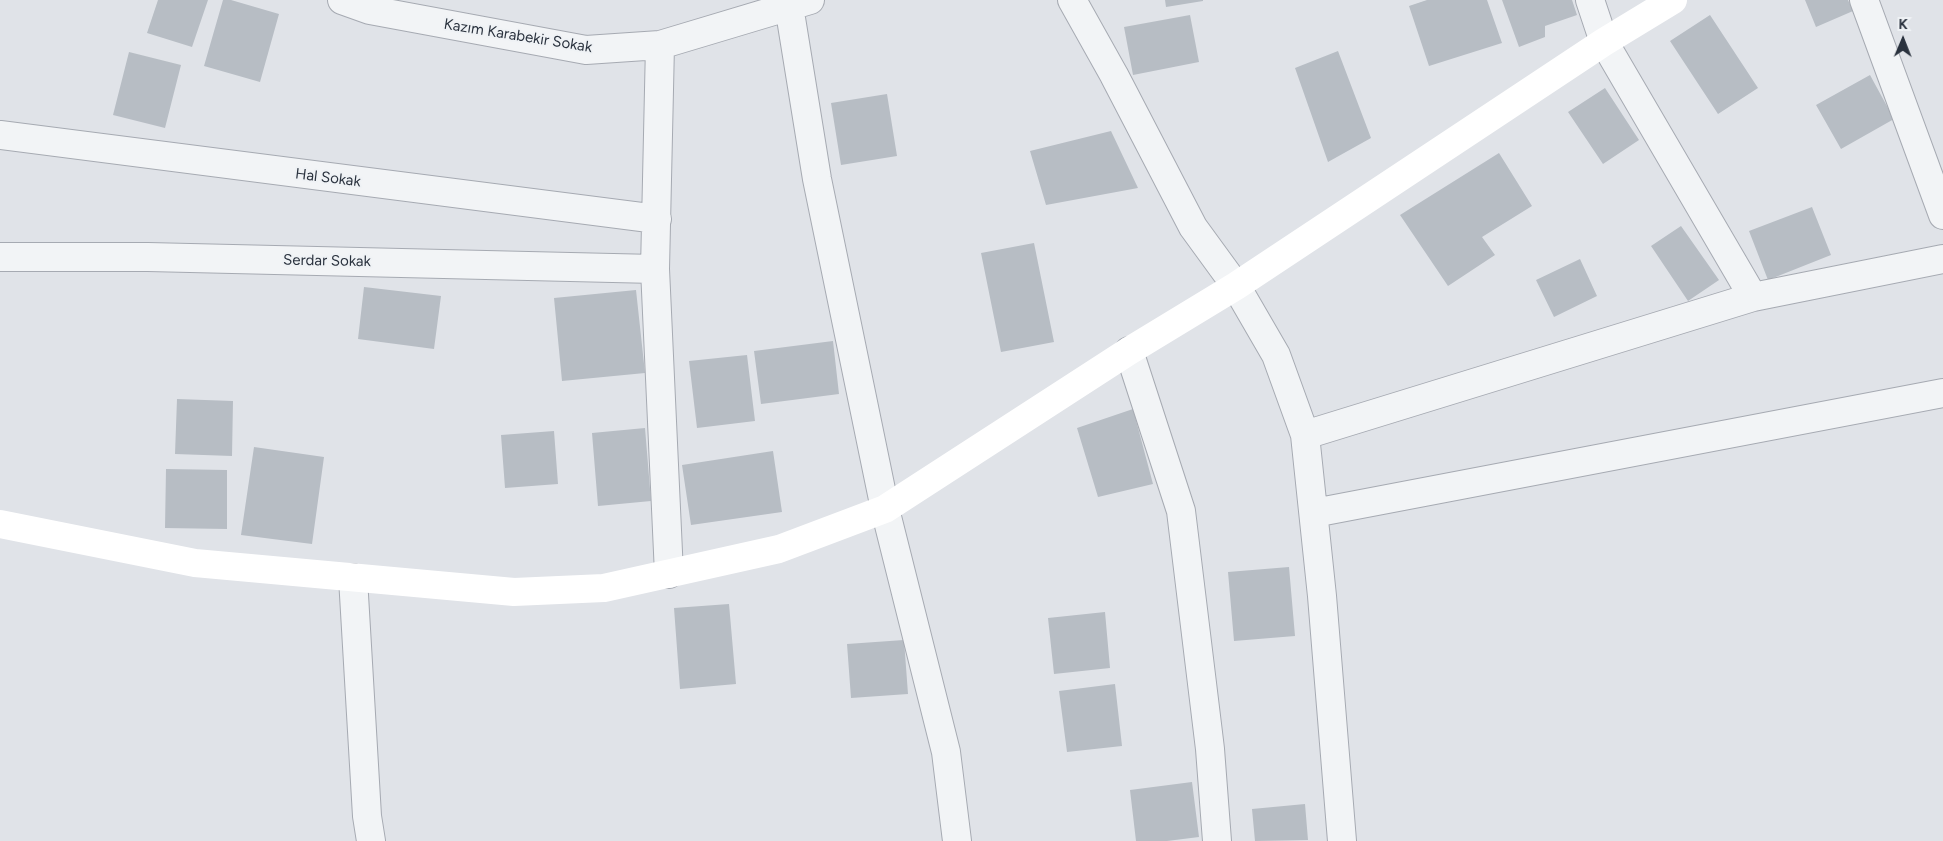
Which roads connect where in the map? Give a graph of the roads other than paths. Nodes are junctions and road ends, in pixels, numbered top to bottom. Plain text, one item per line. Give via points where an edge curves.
1 (342, 0) edge
2 (1072, 0) edge
3 (1590, 0) edge
4 (1673, 0) edge
5 (1864, 0) edge
6 (800, 3) edge
7 (1604, 42) junction
8 (660, 45) junction
9 (0, 136) edge
10 (1943, 215) edge
11 (656, 219) junction
12 (0, 257) edge
13 (1943, 259) edge
14 (655, 269) junction
15 (1236, 286) junction
16 (1754, 297) junction
17 (1129, 351) junction
18 (1943, 393) edge
19 (1305, 434) junction
20 (885, 509) junction
21 (1314, 513) junction
22 (0, 524) edge
23 (669, 574) junction
24 (353, 578) junction
25 (372, 841) edge
26 (957, 841) edge
27 (1217, 841) edge
28 (1342, 841) edge

1 - 8 street, Kazım Karabekir Sokak via 370,10 586,50
2 - 15 street via 1193,227
3 - 7 street
4 - 7 main road
5 - 10 street
6 - 8 street, Kazım Karabekir Sokak
6 - 20 street via 817,179
7 - 15 main road
7 - 16 street
8 - 11 street
9 - 11 street, Hal Sokak
11 - 14 street
12 - 14 street, Serdar Sokak via 148,257
13 - 16 street
14 - 23 street
15 - 17 main road
15 - 19 street via 1276,355
16 - 19 street
17 - 20 main road
17 - 27 street via 1181,512 1210,749
18 - 21 street
19 - 21 street
20 - 23 main road via 779,549
20 - 26 street via 946,752
21 - 28 street
22 - 24 main road via 195,563
23 - 24 main road via 604,588 514,592
24 - 25 street via 367,816

